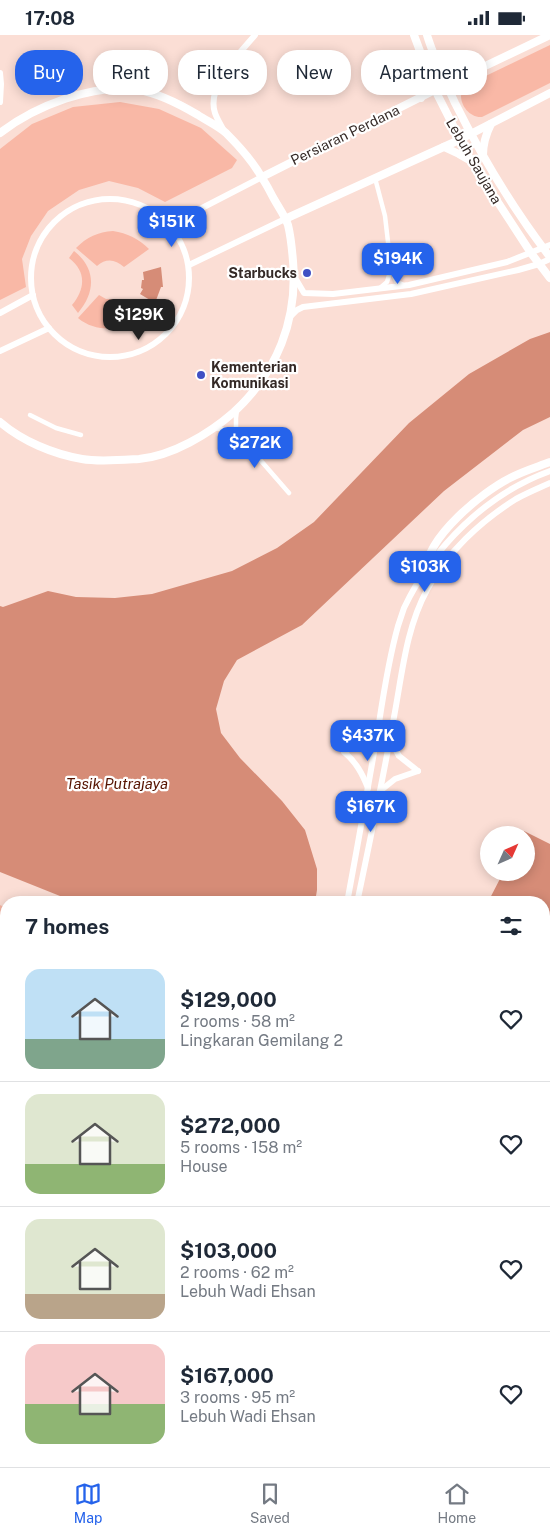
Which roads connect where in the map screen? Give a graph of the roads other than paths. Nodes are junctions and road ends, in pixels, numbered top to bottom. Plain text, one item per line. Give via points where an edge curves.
1 (255, 35) edge
2 (414, 35) edge
3 (427, 35) edge
4 (550, 35) edge
5 (420, 50) edge
6 (433, 50) edge
7 (487, 66) edge
8 (0, 73) edge
9 (550, 93) edge
10 (425, 95) edge
11 (438, 95) edge
12 (452, 95) edge
13 (421, 97) joint
14 (0, 102) edge
15 (492, 123) junction
16 (0, 133) edge
17 (225, 133) junction
18 (471, 134) junction
19 (460, 140) junction
20 (444, 147) junction
21 (483, 155) junction
22 (471, 161) junction
23 (262, 177) junction
24 (375, 178) junction
25 (285, 219) junction
26 (169, 225) junction
27 (547, 247) edge
28 (531, 253) junction
29 (550, 258) edge
30 (540, 264) junction
31 (189, 265) junction
32 (392, 268) junction
33 (294, 276) junction
34 (549, 277) edge
35 (404, 285) junction
36 (380, 288) junction
37 (33, 295) junction
38 (0, 313) edge
39 (290, 317) junction
40 (49, 328) junction
41 (0, 351) edge
42 (238, 408) junction
43 (30, 415) dead end
44 (0, 422) edge
45 (214, 428) junction
46 (236, 432) junction
47 (82, 435) dead end
48 (550, 462) edge
49 (550, 471) edge
50 (550, 483) edge
51 (289, 493) dead end
52 (426, 570) junction
53 (378, 725) junction
54 (390, 739) junction
55 (368, 789) junction
56 (380, 791) junction
57 (348, 896) edge
58 (358, 896) edge

1 - 17 main road via 218,83 215,112
2 - 5 main road, Lebuh Saujana
3 - 6 main road, Lebuh Saujana
4 - 7 main road, Persiaran Perdana
8 - 14 main road
9 - 15 main road
10 - 13 main road, Persiaran Perdana
11 - 19 main road, Lebuh Saujana
12 - 18 main road, Lebuh Saujana
13 - 23 main road, Persiaran Perdana
15 - 18 main road
15 - 21 main road via 483,145
16 - 17 main road via 49,105 91,91 116,89 160,96
17 - 23 main road
18 - 19 main road
18 - 21 main road, Lebuh Saujana
19 - 20 main road
19 - 22 main road, Lebuh Saujana
20 - 22 main road
20 - 24 main road
21 - 27 main road, Lebuh Saujana via 502,187
22 - 28 main road, Lebuh Saujana
23 - 25 main road
23 - 26 main road, Persiaran Perdana
24 - 25 main road
24 - 32 street via 385,216
25 - 31 main road
25 - 33 main road via 291,239
26 - 31 main road via 182,244
26 - 37 main road via 141,205 125,200 90,201 74,207 48,229 39,244 31,277
27 - 28 main road
27 - 29 main road, Lebuh Saujana
28 - 30 main road, Lebuh Saujana
28 - 35 main road via 507,262
29 - 30 main road
30 - 34 main road, Lebuh Saujana
30 - 39 main road via 411,294 303,307
31 - 40 main road via 189,289 182,312 164,337 150,347 120,357 88,354 60,339
32 - 35 street via 396,281
32 - 36 street via 387,282
33 - 36 main road via 304,293 333,295
33 - 39 main road
35 - 36 main road
37 - 38 main road
37 - 40 main road
39 - 42 main road via 269,370
40 - 41 main road
42 - 45 main road
42 - 46 street
43 - 47 street via 56,428
44 - 45 main road via 40,446 63,454 119,460 154,457 185,445
45 - 46 street
46 - 51 street
48 - 52 main road via 510,478 464,510 426,562
49 - 52 main road via 530,478 485,507
50 - 54 main road via 517,498 473,531 427,588 418,607 408,645
52 - 53 main road via 404,609 394,640
53 - 55 main road
53 - 55 main road via 362,742 344,752 360,770
54 - 56 main road
54 - 56 main road via 399,756 418,771 395,779
55 - 57 main road
56 - 58 main road

